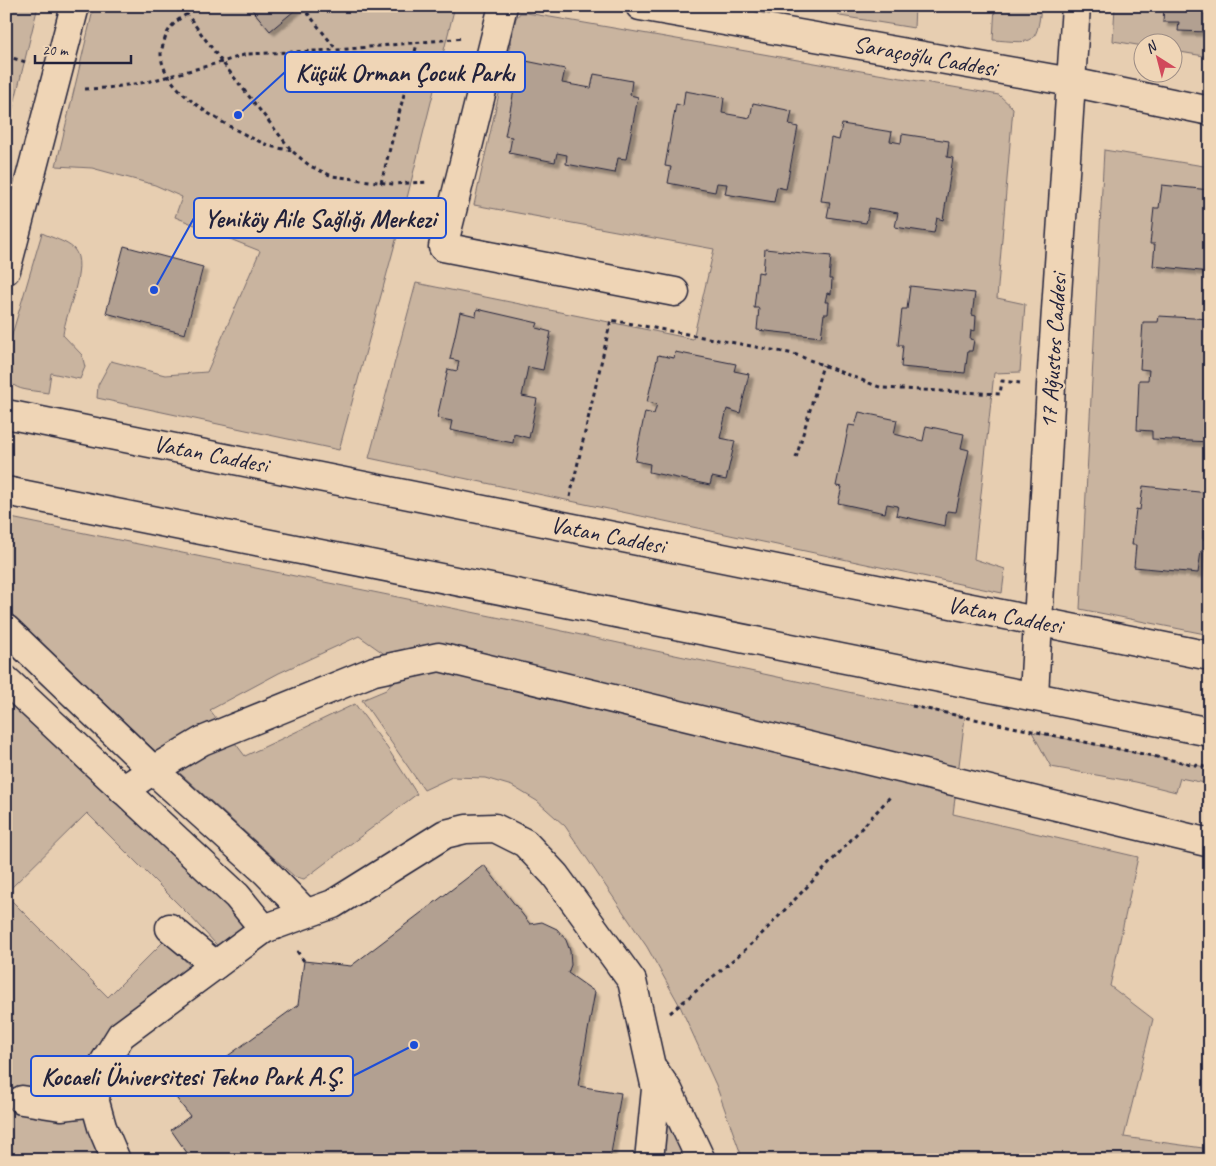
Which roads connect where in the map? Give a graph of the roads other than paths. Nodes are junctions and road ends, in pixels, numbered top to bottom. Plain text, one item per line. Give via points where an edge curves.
1 (75, 6) edge
2 (502, 6) edge
3 (640, 6) edge
4 (1076, 6) edge
5 (1071, 82) junction
6 (1210, 111) edge
7 (6, 270) edge
8 (675, 292) dead end
9 (6, 414) edge
10 (6, 491) edge
11 (1038, 622) junction
12 (6, 629) edge
13 (1210, 656) edge
14 (6, 680) edge
15 (1034, 695) junction
16 (1210, 732) edge
17 (153, 770) junction
18 (123, 790) junction
19 (1210, 843) edge
20 (265, 871) junction
21 (237, 896) junction
22 (305, 912) junction
23 (170, 928) dead end
24 (264, 929) junction
25 (215, 965) junction
26 (650, 1065) junction
27 (22, 1100) dead end
28 (94, 1102) junction
29 (116, 1160) edge
30 (648, 1160) edge
31 (701, 1160) edge

1 - 7 street
2 - 8 street via 443,247
3 - 5 street, Saraçoğlu Caddesi
4 - 5 street, 17 Ağustos Caddesi
5 - 6 street, Saraçoğlu Caddesi
5 - 11 street, 17 Ağustos Caddesi
9 - 11 street, Vatan Caddesi
10 - 15 street
11 - 13 street, Vatan Caddesi
11 - 15 street, 17 Ağustos Caddesi
12 - 17 street
14 - 18 street
15 - 16 street
17 - 18 street
17 - 19 street via 202,741 360,677 439,657
17 - 20 street
18 - 21 street
20 - 21 street
20 - 22 street
21 - 24 street
22 - 24 street
22 - 26 street via 333,904 445,834 495,828 525,843 555,875 632,981
23 - 25 street
24 - 25 street
25 - 28 street via 121,1035 97,1074
26 - 30 street via 656,1089
26 - 31 street via 669,1092
27 - 28 street via 61,1106
28 - 29 street

